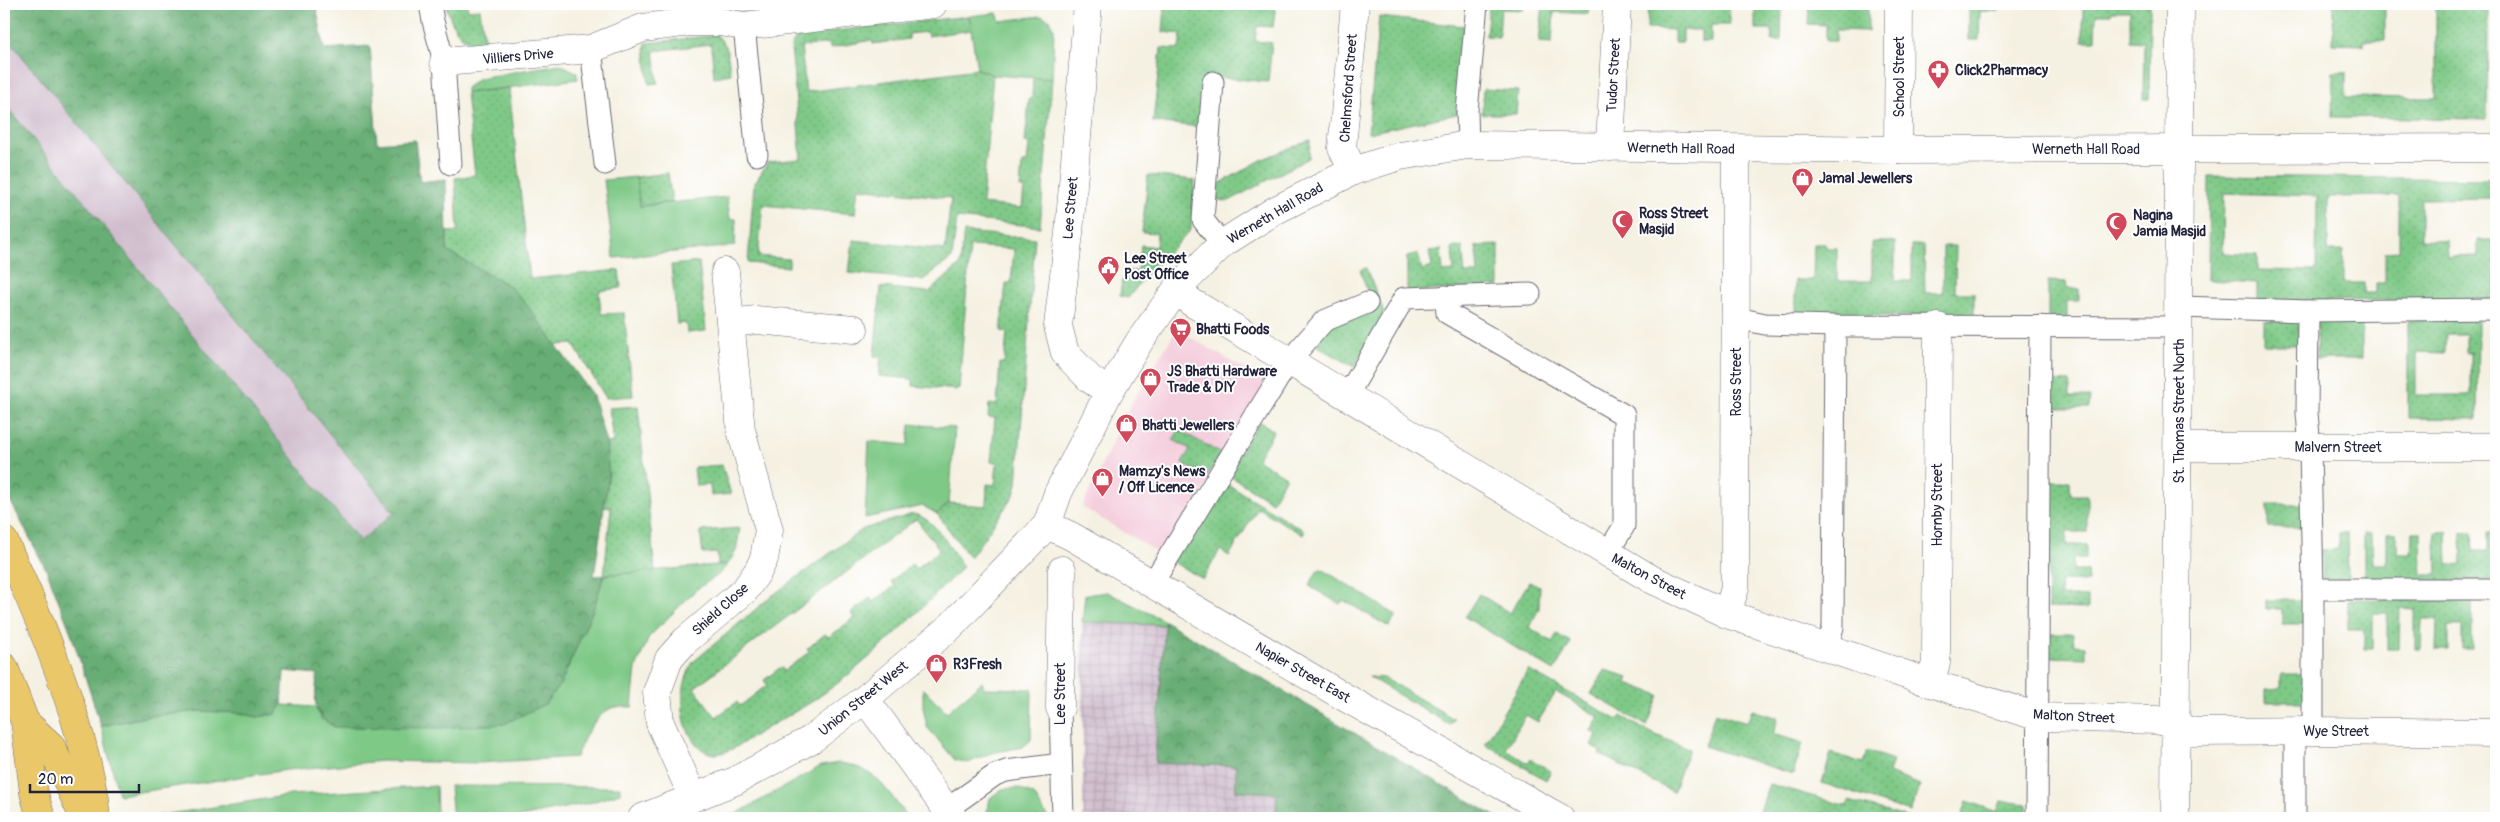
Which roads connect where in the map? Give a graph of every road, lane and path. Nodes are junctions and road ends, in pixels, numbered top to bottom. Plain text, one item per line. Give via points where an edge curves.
1 (430, 4) edge
2 (933, 4) edge
3 (1088, 4) edge
4 (1354, 4) edge
5 (1477, 4) edge
6 (1617, 4) edge
7 (1899, 4) edge
8 (2180, 4) edge
9 (744, 26) junction
10 (592, 49) junction
11 (444, 62) junction
12 (1213, 82) dead end
13 (1468, 145) junction
14 (1610, 147) junction
15 (1736, 148) junction
16 (2179, 148) junction
17 (2496, 148) edge
18 (1898, 150) junction
19 (757, 155) dead end
20 (451, 164) dead end
21 (605, 164) dead end
22 (1353, 171) junction
23 (1222, 244) junction
24 (725, 272) dead end
25 (1177, 290) junction
26 (1530, 294) dead end
27 (1445, 296) junction
28 (1367, 303) dead end
29 (2496, 309) edge
30 (2308, 311) junction
31 (2180, 317) junction
32 (1737, 318) junction
33 (732, 322) junction
34 (1835, 326) junction
35 (2040, 326) junction
36 (1938, 327) junction
37 (854, 329) dead end
38 (1290, 361) junction
39 (1109, 392) junction
40 (1347, 396) junction
41 (2179, 447) junction
42 (2496, 447) edge
43 (2310, 448) junction
44 (1047, 525) junction
45 (4, 541) edge
46 (1607, 554) junction
47 (1062, 570) dead end
48 (1152, 584) junction
49 (2313, 589) junction
50 (2496, 589) edge
51 (1727, 614) junction
52 (1826, 648) junction
53 (4, 667) edge
54 (1930, 683) junction
55 (865, 699) junction
56 (1060, 708) joint
57 (2038, 717) junction
58 (25, 722) junction
59 (2176, 726) junction
60 (2304, 731) junction
61 (2496, 733) edge
62 (1061, 764) junction
63 (693, 797) junction
64 (950, 814) edge
65 (41, 818) edge
66 (84, 818) edge
67 (96, 818) edge
68 (642, 818) edge
69 (1063, 818) edge
70 (1560, 818) edge
71 (2037, 818) edge
72 (2175, 818) edge
73 (2295, 818) edge

1 - 11 lane
2 - 9 street, Villiers Drive
3 - 39 street, Lee Street via 1058,326 1065,353 1090,379
4 - 22 street, Chelmsford Street via 1342,148
5 - 13 lane via 1467,111
6 - 14 street, Tudor Street
7 - 18 street, School Street
8 - 16 street, St. Thomas Street North
9 - 10 street, Villiers Drive via 690,22 643,28
9 - 19 lane
10 - 11 street, Villiers Drive
10 - 21 lane
11 - 20 lane
12 - 23 lane via 1203,220
13 - 14 street, Werneth Hall Road
13 - 22 street, Werneth Hall Road via 1400,156
14 - 15 street, Werneth Hall Road
15 - 18 street, Werneth Hall Road
15 - 32 street, Ross Street
16 - 17 street, Werneth Hall Road
16 - 18 street, Werneth Hall Road
16 - 31 street, St. Thomas Street North
22 - 23 street, Werneth Hall Road via 1274,211
23 - 25 street, Werneth Hall Road
24 - 33 street, Shield Close
25 - 38 street, Malton Street via 1191,302
25 - 39 street, Werneth Hall Road via 1148,328
26 - 27 lane
27 - 40 lane via 1404,298
27 - 46 lane via 1447,313 1624,416 1624,526
28 - 38 lane via 1324,321
29 - 30 lane
30 - 31 lane
30 - 43 lane
31 - 35 lane
31 - 41 street, St. Thomas Street North
32 - 34 lane via 1765,324
32 - 51 street, Ross Street via 1735,588
33 - 37 street via 756,320
33 - 63 street, Shield Close via 741,430 769,530 764,559 745,590 685,641 669,659 656,692 660,723
34 - 36 lane
34 - 52 lane via 1833,627
35 - 36 lane
35 - 57 lane
36 - 54 street, Hornby Street via 1936,658
38 - 40 street, Malton Street
38 - 48 lane
39 - 44 street, Werneth Hall Road via 1058,493
40 - 46 street, Malton Street
41 - 43 street, Malvern Street
41 - 59 street, St. Thomas Street North
42 - 43 street, Malvern Street
43 - 49 lane
44 - 48 street, Napier Street East
44 - 55 street, Union Street West via 951,626
45 - 67 highway via 68,697 94,789
46 - 51 street, Malton Street via 1662,585
47 - 56 street, Lee Street
48 - 70 street, Napier Street East
49 - 50 lane
49 - 60 lane
51 - 52 street, Malton Street
52 - 54 street, Malton Street
53 - 58 highway
54 - 57 street, Malton Street
55 - 63 street, Union Street West via 812,739 774,761
55 - 64 street
56 - 62 lane, Lee Street
57 - 59 street, Malton Street via 2152,720
57 - 71 lane
58 - 65 highway via 34,793
58 - 66 highway via 51,746
59 - 60 street, Wye Street via 2194,732
59 - 72 street, St. Thomas Street North
60 - 61 street, Wye Street
60 - 73 lane
62 - 64 lane via 995,776
62 - 69 lane, Lee Street
63 - 68 street, Union Street West

